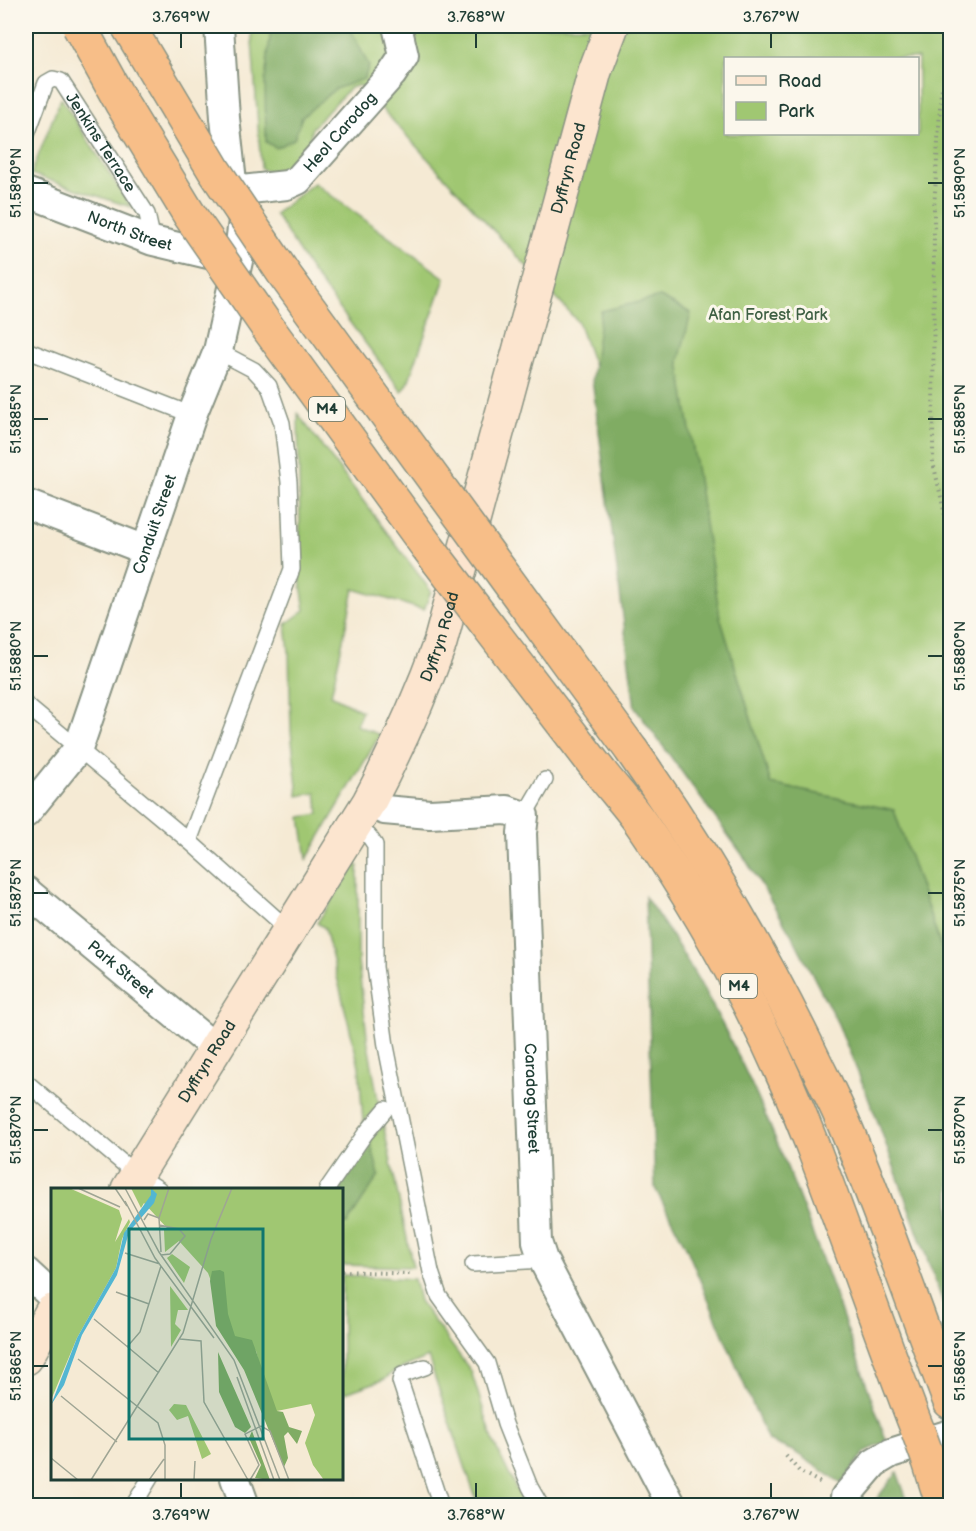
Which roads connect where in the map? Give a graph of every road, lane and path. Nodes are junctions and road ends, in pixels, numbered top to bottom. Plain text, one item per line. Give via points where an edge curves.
1 (80, 26) edge
2 (128, 26) edge
3 (219, 26) edge
4 (397, 26) edge
5 (612, 26) edge
6 (951, 73) edge
7 (26, 137) edge
8 (232, 191) junction
9 (26, 192) edge
10 (153, 242) junction
11 (237, 261) junction
12 (26, 350) edge
13 (218, 351) junction
14 (192, 415) junction
15 (26, 504) edge
16 (951, 537) edge
17 (146, 550) junction
18 (26, 705) edge
19 (78, 748) junction
20 (545, 780) dead end
21 (26, 813) edge
22 (360, 815) junction
23 (524, 816) junction
24 (189, 841) junction
25 (26, 891) edge
26 (289, 930) junction
27 (216, 1046) junction
28 (26, 1082) edge
29 (386, 1109) dead end
30 (141, 1184) edge
31 (328, 1188) edge
32 (543, 1260) junction
33 (473, 1264) dead end
34 (344, 1271) edge
35 (26, 1272) edge
36 (431, 1272) junction
37 (51, 1295) edge
38 (51, 1313) edge
39 (26, 1358) edge
40 (424, 1367) dead end
41 (951, 1402) edge
42 (951, 1434) edge
43 (786, 1456) dead end
44 (149, 1480) edge
45 (235, 1480) edge
46 (844, 1501) edge
47 (133, 1506) edge
48 (245, 1506) edge
49 (441, 1506) edge
50 (541, 1506) edge
51 (672, 1506) edge
52 (943, 1506) edge

1 - 52 highway, M4, bridge via 189,214 261,319 426,545 642,825 688,896 733,974 810,1141
2 - 41 highway, M4, bridge via 214,170 284,274 632,751 716,877 763,957 844,1124
3 - 8 street
4 - 8 street, Heol Carodog via 404,56 298,180 287,185
5 - 22 street, Dyffryn Road via 595,71 440,643 393,756
6 - 16 path via 942,91 934,209 933,462
7 - 10 lane, Jenkins Terrace via 46,83 53,79 62,81 147,214
8 - 11 street, Conduit Street via 243,220
9 - 10 street, North Street
10 - 11 street, North Street
11 - 13 street, Conduit Street
12 - 14 lane
13 - 14 street, Conduit Street
13 - 24 lane via 254,370 269,386 282,423 292,569
14 - 17 street, Conduit Street
15 - 17 street
17 - 19 street, Conduit Street
18 - 19 lane
19 - 21 street, Conduit Street
19 - 24 lane
20 - 23 lane
22 - 23 street via 384,810 429,814 507,810
22 - 26 street, Dyffryn Road
22 - 36 lane via 375,845 376,978
23 - 32 street, Caradog Street via 537,1242
24 - 26 lane
25 - 27 street, Park Street
26 - 27 street, Dyffryn Road
27 - 30 street, Dyffryn Road
28 - 30 lane
29 - 31 lane
32 - 33 lane
32 - 51 street, Caradog Street
34 - 36 path
35 - 37 street
36 - 50 lane via 439,1296 487,1363 505,1424
38 - 39 street
40 - 49 lane via 402,1375 400,1381
42 - 46 street via 874,1463
43 - 46 path via 799,1471
44 - 47 lane
45 - 48 street

